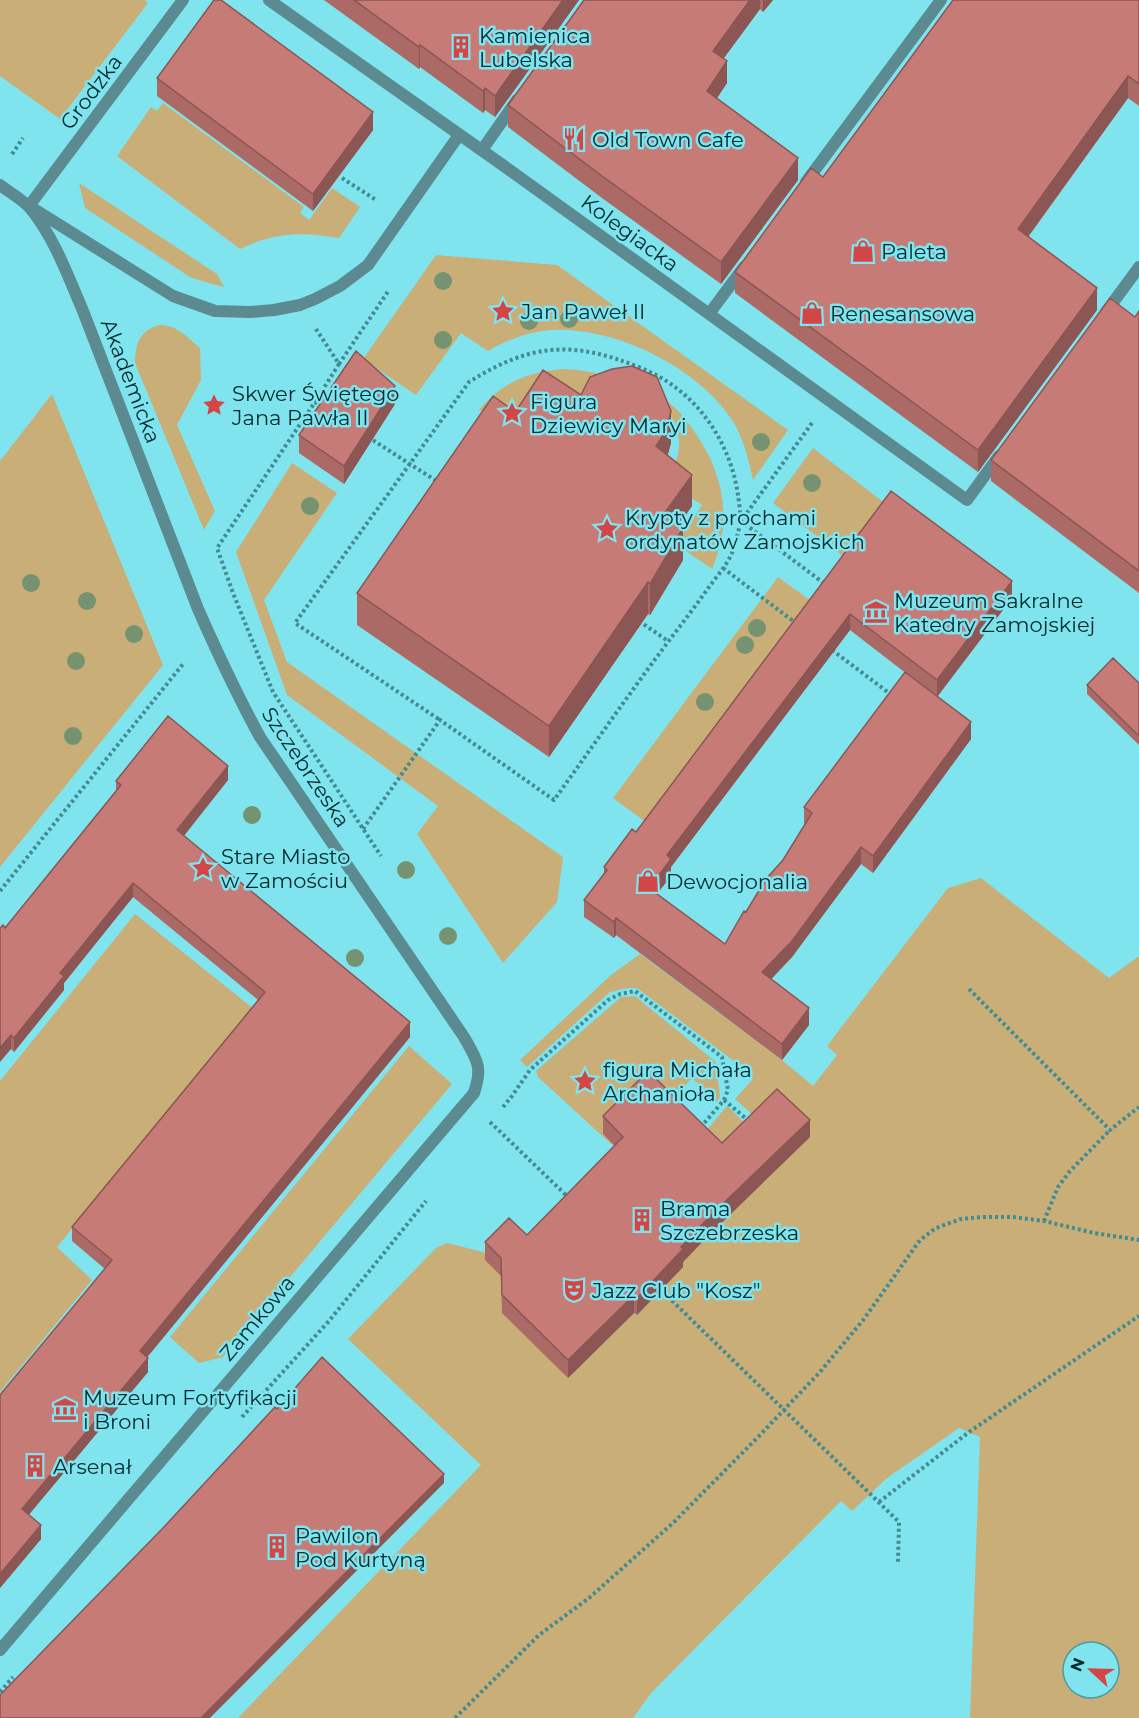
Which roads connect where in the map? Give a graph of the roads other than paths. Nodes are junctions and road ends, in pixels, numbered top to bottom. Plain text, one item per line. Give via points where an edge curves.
1 (183, 0) edge
2 (269, 0) edge
3 (941, 0) edge
4 (522, 94) edge
5 (459, 135) junction
6 (482, 150) junction
7 (0, 185) edge
8 (801, 189) edge
9 (29, 206) junction
10 (752, 256) edge
11 (1139, 267) edge
12 (709, 314) junction
13 (1098, 323) edge
14 (1008, 444) edge
15 (198, 609) joint
16 (474, 1093) joint
17 (0, 1650) edge

1 - 9 street, Grodzka
2 - 5 street, Kolegiacka
3 - 8 street
4 - 6 street
5 - 6 street, Kolegiacka
5 - 9 street via 368,265 315,299 274,310 215,311 173,296
6 - 12 street, Kolegiacka
7 - 9 street, Akademicka
9 - 15 street, Akademicka via 63,262
10 - 12 street
11 - 13 street
12 - 14 street, Kolegiacka via 967,500
15 - 16 street, Szczebrzeska via 260,736 464,1037 478,1064
16 - 17 street, Zamkowa

